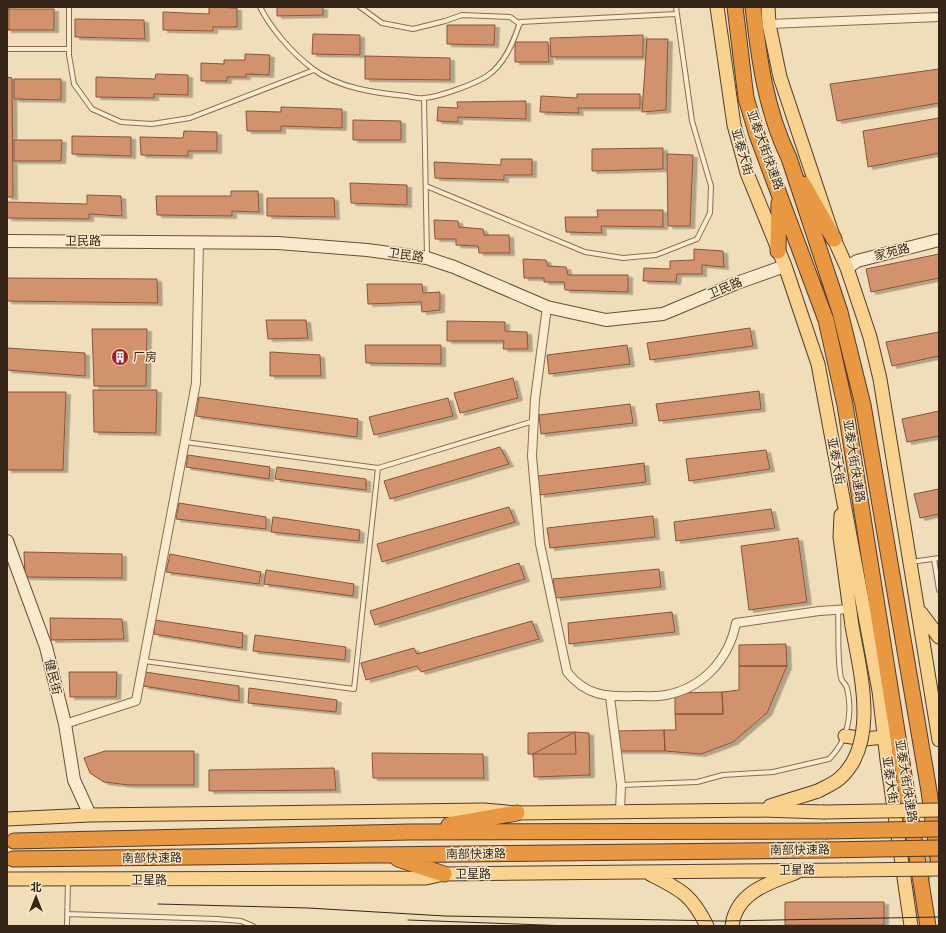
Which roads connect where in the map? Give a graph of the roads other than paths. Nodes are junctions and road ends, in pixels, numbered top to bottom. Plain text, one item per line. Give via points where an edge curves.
1 (69, 7) edge
2 (260, 7) edge
3 (360, 7) edge
4 (676, 7) edge
5 (717, 7) edge
6 (735, 7) edge
7 (753, 7) edge
8 (768, 7) edge
9 (676, 14) junction
10 (939, 17) edge
11 (520, 24) junction
12 (769, 24) junction
13 (7, 49) edge
14 (68, 49) junction
15 (314, 70) junction
16 (424, 98) junction
17 (789, 158) junction
18 (426, 186) junction
19 (779, 190) junction
20 (834, 239) junction
21 (939, 240) edge
22 (7, 241) edge
23 (199, 242) junction
24 (778, 251) junction
25 (427, 258) junction
26 (785, 266) junction
27 (847, 268) junction
28 (547, 307) junction
29 (534, 421) junction
30 (184, 442) junction
31 (378, 468) junction
32 (842, 492) junction
33 (7, 541) edge
34 (939, 558) edge
35 (934, 559) junction
36 (911, 562) junction
37 (939, 590) edge
38 (918, 607) junction
39 (844, 609) junction
40 (939, 637) edge
41 (143, 661) junction
42 (610, 697) junction
43 (65, 724) junction
44 (845, 736) junction
45 (884, 737) junction
46 (939, 740) edge
47 (621, 785) junction
48 (759, 810) junction
49 (939, 810) edge
50 (620, 812) junction
51 (517, 813) junction
52 (90, 815) junction
53 (7, 819) edge
54 (939, 829) edge
55 (410, 832) junction
56 (14, 841) dead end
57 (939, 848) edge
58 (386, 855) junction
59 (13, 859) dead end
60 (939, 865) edge
61 (939, 869) edge
62 (802, 870) junction
63 (649, 873) junction
64 (444, 874) junction
65 (7, 879) edge
66 (68, 880) junction
67 (908, 903) junction
68 (67, 914) junction
69 (68, 926) edge
70 (253, 926) edge
71 (707, 926) edge
72 (732, 926) edge
73 (903, 926) edge
74 (911, 926) edge
75 (928, 926) edge

1 - 14 lane
2 - 15 lane via 266,19 290,48
3 - 11 lane via 382,23 413,29 462,15 510,17
4 - 9 lane
5 - 24 main road, 亚泰大街 via 734,125 747,173
6 - 19 highway, 亚泰大街快速路 via 746,98
7 - 17 highway, 亚泰大街快速路 via 758,52 778,136
8 - 12 main road
9 - 11 lane
9 - 18 lane via 692,121 711,186 710,213 697,239 656,255 623,258 585,252
10 - 12 street
11 - 16 lane via 510,50 488,76 459,89
12 - 20 main road via 780,77
13 - 14 lane
14 - 15 lane via 74,84 87,103 92,109 121,122 152,124 190,118
15 - 16 lane via 337,82 375,93
16 - 18 lane
17 - 20 highway
17 - 60 highway, 亚泰大街快速路 via 840,312 863,405 929,791
18 - 25 lane
19 - 24 highway
19 - 75 highway, 亚泰大街快速路 via 826,320 844,405
20 - 27 main road
21 - 27 street, 家苑路 via 857,261
22 - 23 street, 卫民路
23 - 25 street, 卫民路 via 278,243
23 - 30 street via 196,383
24 - 26 main road, 亚泰大街
25 - 28 street, 卫民路
26 - 28 street, 卫民路 via 664,314 606,320
26 - 32 main road, 亚泰大街 via 818,364
27 - 36 main road via 870,336 880,379
28 - 29 street
29 - 31 lane
29 - 42 street via 532,456 540,544 567,672 575,682 585,688
30 - 31 lane
30 - 41 street
31 - 41 lane via 354,689
32 - 39 main road via 840,537
32 - 45 main road, 亚泰大街 via 879,691
33 - 43 street, 健民街 via 46,647
34 - 35 lane
35 - 36 lane
35 - 37 lane
36 - 38 main road
38 - 40 main road
38 - 46 main road
39 - 42 street via 736,623 733,640 724,657 691,686 665,695
39 - 44 lane via 841,678 847,688 849,709
39 - 48 main road, bridge via 852,626 862,690 862,741 853,762 840,778 818,791
41 - 43 street via 136,701
42 - 47 street
43 - 52 street, 健民街 via 74,780
44 - 45 main road via 865,739
44 - 47 lane via 829,759 786,770 723,775 687,783
45 - 67 main road, 亚泰大街
47 - 50 street
48 - 49 main road, bridge
48 - 50 main road
50 - 51 main road
51 - 52 main road via 484,810
51 - 55 highway
52 - 53 main road
54 - 55 highway, 南部快速路, bridge
55 - 56 highway, 南部快速路
57 - 58 highway, 南部快速路, bridge
58 - 59 highway, 南部快速路
58 - 64 highway
61 - 62 main road, 卫星路, bridge
62 - 63 main road, 卫星路
62 - 72 main road via 755,889 738,908
63 - 64 main road, 卫星路
63 - 71 main road via 672,885 692,900
64 - 66 main road, 卫星路 via 426,878
65 - 66 main road, 卫星路
66 - 68 lane
67 - 73 main road
67 - 74 main road, 亚泰大街
68 - 69 lane
68 - 70 lane via 217,919 241,921

